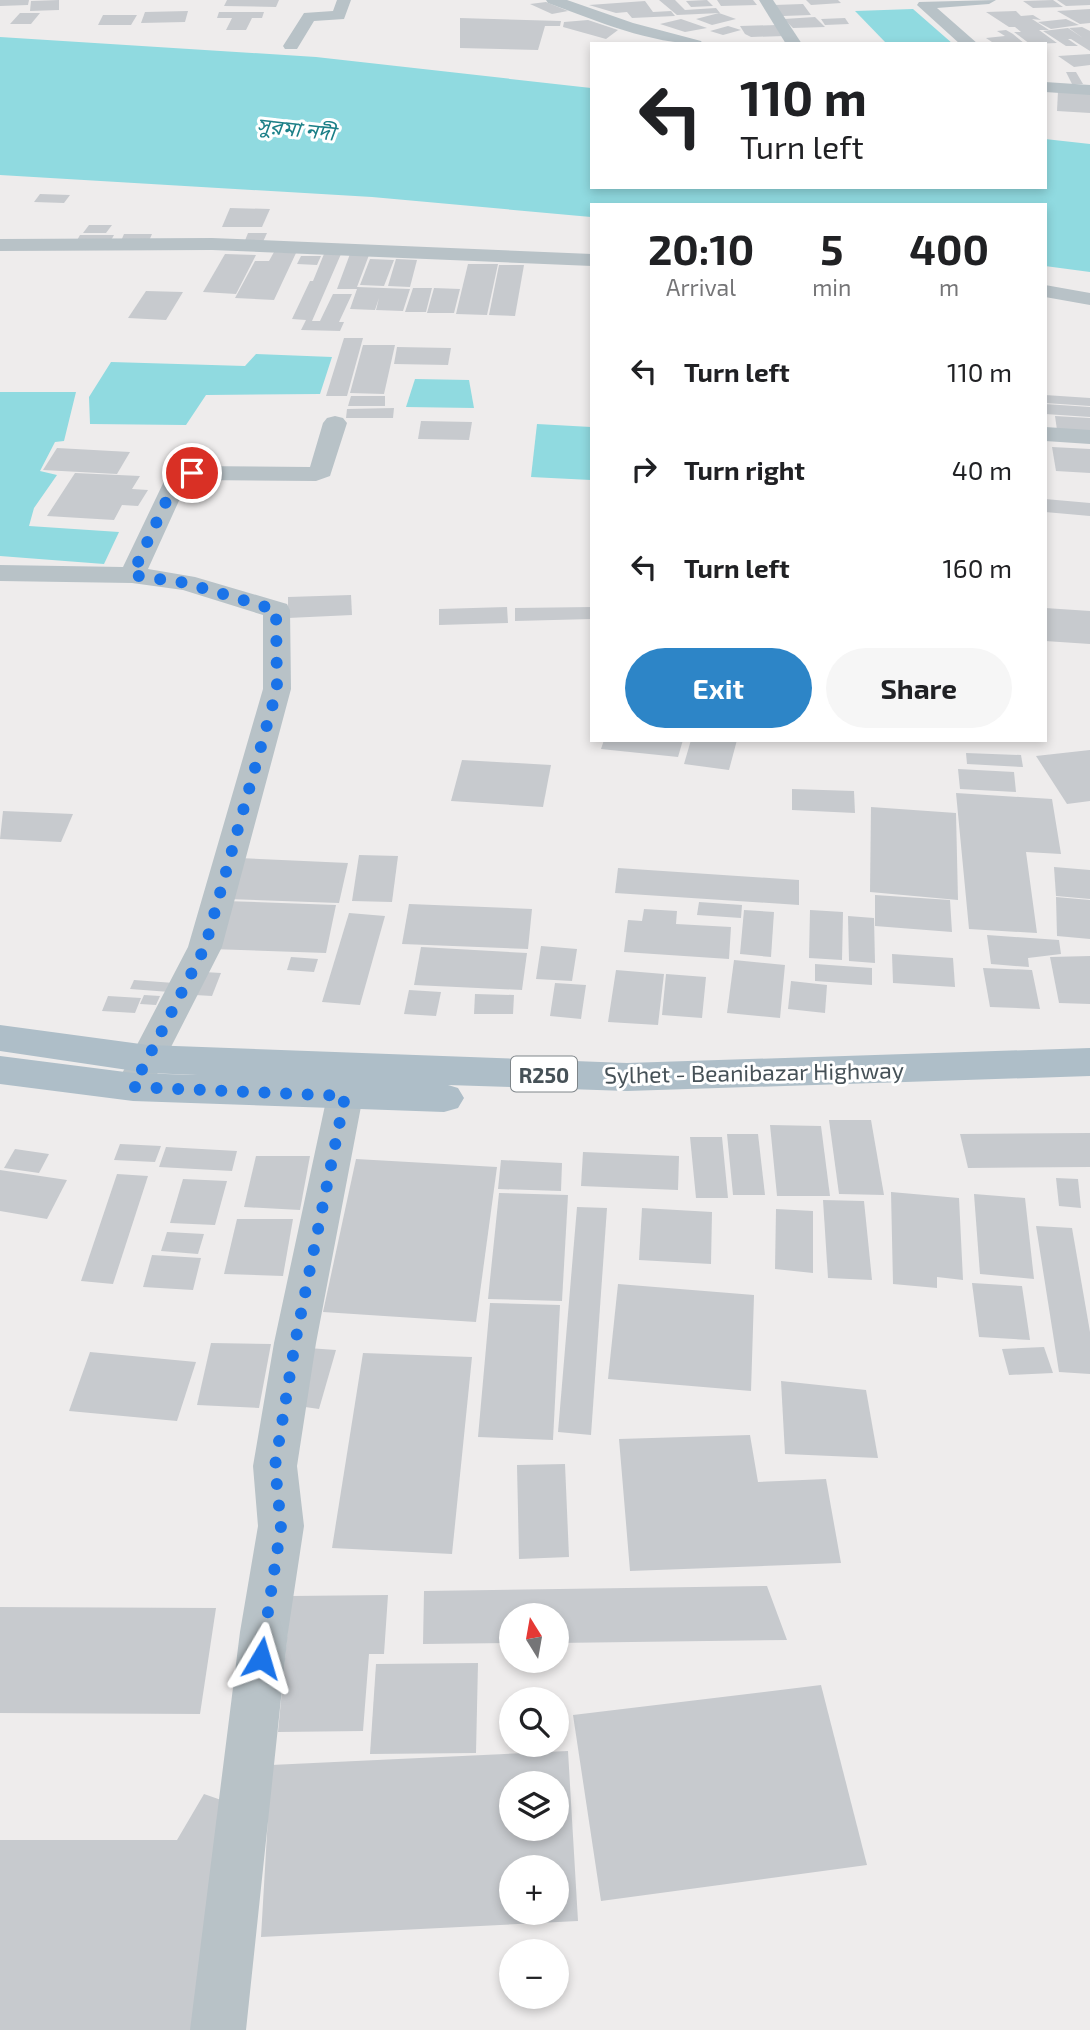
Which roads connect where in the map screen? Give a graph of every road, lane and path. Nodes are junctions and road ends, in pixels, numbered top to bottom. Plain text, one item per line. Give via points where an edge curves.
1 (344, 0) edge
2 (553, 0) edge
3 (766, 0) edge
4 (989, 0) edge
5 (688, 42) edge
6 (793, 42) edge
7 (968, 42) edge
8 (291, 46) dead end
9 (1047, 87) edge
10 (1090, 90) edge
11 (0, 245) edge
12 (590, 260) edge
13 (1047, 291) edge
14 (1090, 299) edge
15 (335, 423) dead end
16 (1047, 434) edge
17 (1090, 437) edge
18 (0, 573) edge
19 (132, 575) junction
20 (0, 1038) edge
21 (1090, 1062) edge
22 (0, 1070) edge
23 (141, 1073) junction
24 (1090, 1086) edge
25 (345, 1096) junction
26 (218, 2030) edge

1 - 8 street via 339,16 309,16
2 - 5 street
3 - 6 street
4 - 7 street via 924,5
9 - 10 street
11 - 12 street via 212,244
13 - 14 street
15 - 19 street via 321,471 316,474 192,473 177,478
16 - 17 street
18 - 19 street
19 - 23 street via 186,583 276,610 277,689 205,947
20 - 23 main road, Sylhet - Beanibazar Highway / R250
21 - 23 main road, Sylhet - Beanibazar Highway / R250 via 627,1077 257,1065
22 - 23 main road, Sylhet - Beanibazar Highway / R250
23 - 25 main road, Sylhet - Beanibazar Highway / R250
24 - 25 main road, Sylhet - Beanibazar Highway / R250 via 619,1101
25 - 26 street via 275,1466 281,1526 264,1632

